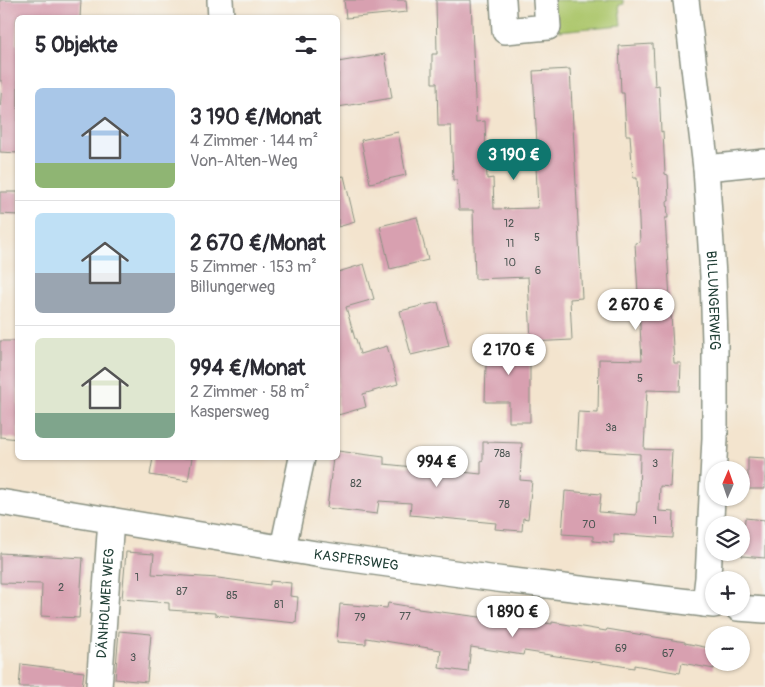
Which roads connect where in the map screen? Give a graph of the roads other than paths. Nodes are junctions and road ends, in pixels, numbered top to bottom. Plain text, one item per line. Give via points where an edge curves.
1 (220, 0) edge
2 (503, 0) edge
3 (546, 0) edge
4 (686, 0) edge
5 (221, 15) edge
6 (765, 162) edge
7 (706, 168) junction
8 (302, 460) edge
9 (0, 502) edge
10 (111, 520) junction
11 (283, 548) junction
12 (708, 571) edge
13 (705, 604) edge
14 (750, 609) edge
15 (765, 610) edge
16 (99, 687) edge

1 - 5 street
2 - 3 street via 505,31 548,27
4 - 7 street, BILLUNGERWEG
6 - 7 street
7 - 12 street, BILLUNGERWEG via 715,342 715,438
8 - 11 street
9 - 10 street, KASPERSWEG
10 - 11 street, KASPERSWEG
10 - 16 street, DÄNHOLMER WEG
11 - 13 street, KASPERSWEG via 435,571
14 - 15 street

